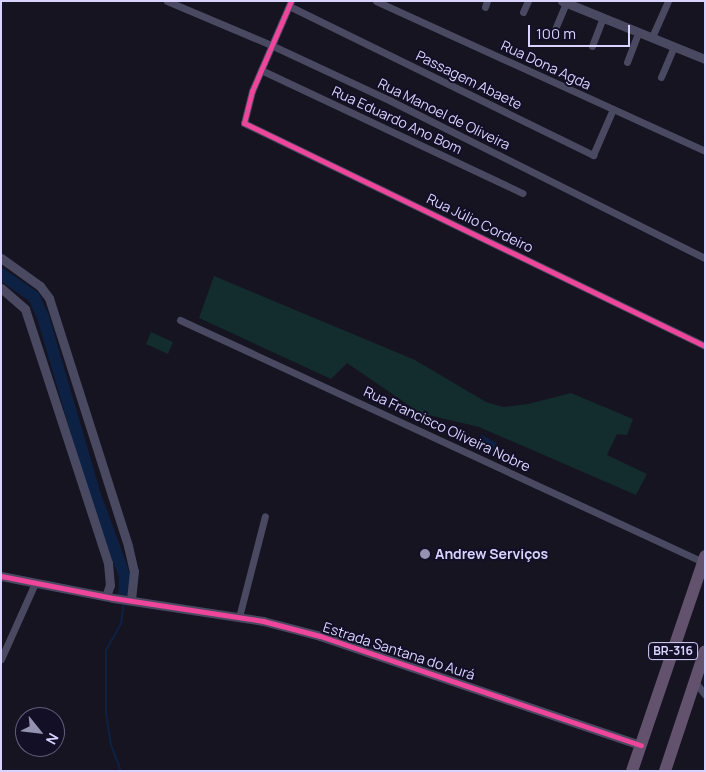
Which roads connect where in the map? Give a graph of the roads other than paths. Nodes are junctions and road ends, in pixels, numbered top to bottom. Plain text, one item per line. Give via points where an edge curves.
1 (167, 1) edge
2 (376, 1) edge
3 (528, 1) edge
4 (668, 1) edge
5 (564, 2) edge
6 (290, 4) edge
7 (580, 4) edge
8 (523, 12) dead end
9 (603, 18) junction
10 (555, 29) dead end
11 (638, 33) junction
12 (652, 38) junction
13 (272, 45) junction
14 (592, 46) dead end
15 (674, 47) junction
16 (705, 59) edge
17 (628, 62) dead end
18 (261, 70) junction
19 (661, 76) dead end
20 (614, 109) junction
21 (705, 151) edge
22 (522, 193) dead end
23 (1, 258) edge
24 (705, 258) edge
25 (1, 288) edge
26 (180, 320) dead end
27 (705, 346) edge
28 (265, 516) dead end
29 (704, 559) edge
30 (1, 576) edge
31 (35, 583) junction
32 (110, 597) junction
33 (130, 600) junction
34 (238, 617) junction
35 (705, 651) edge
36 (1, 659) edge
37 (695, 682) junction
38 (705, 695) edge
39 (641, 745) junction
40 (632, 771) edge
41 (637, 771) edge
42 (647, 771) edge
43 (665, 771) edge

1 - 13 street, Rua Manoel de Oliveira
2 - 20 street, Rua Dona Agda
3 - 8 street
4 - 12 street
5 - 7 street
5 - 10 street
6 - 13 street
6 - 20 street, Passagem Abaete via 594,155
7 - 9 street
9 - 11 street
9 - 14 street
11 - 12 street
11 - 17 street
12 - 15 street
13 - 18 street
13 - 24 street, Rua Manoel de Oliveira
15 - 16 street
15 - 19 street
18 - 22 street, Rua Eduardo Ano Bom
18 - 27 street, Rua Júlio Cordeiro via 244,123
20 - 21 street, Rua Dona Agda
23 - 33 street via 40,286 49,298 128,546 134,571
25 - 32 street via 25,309 108,563
26 - 29 street, Rua Francisco Oliveira Nobre
28 - 34 street
29 - 39 highway, BR-316
30 - 31 street, Estrada Santana do Aurá
31 - 32 street, Estrada Santana do Aurá
31 - 36 street
32 - 33 street, Estrada Santana do Aurá
33 - 34 street, Estrada Santana do Aurá
34 - 39 street, Estrada Santana do Aurá via 320,636
35 - 37 highway, BR-316
37 - 38 street
37 - 43 highway, BR-316
39 - 40 highway, BR-316
41 - 42 highway

